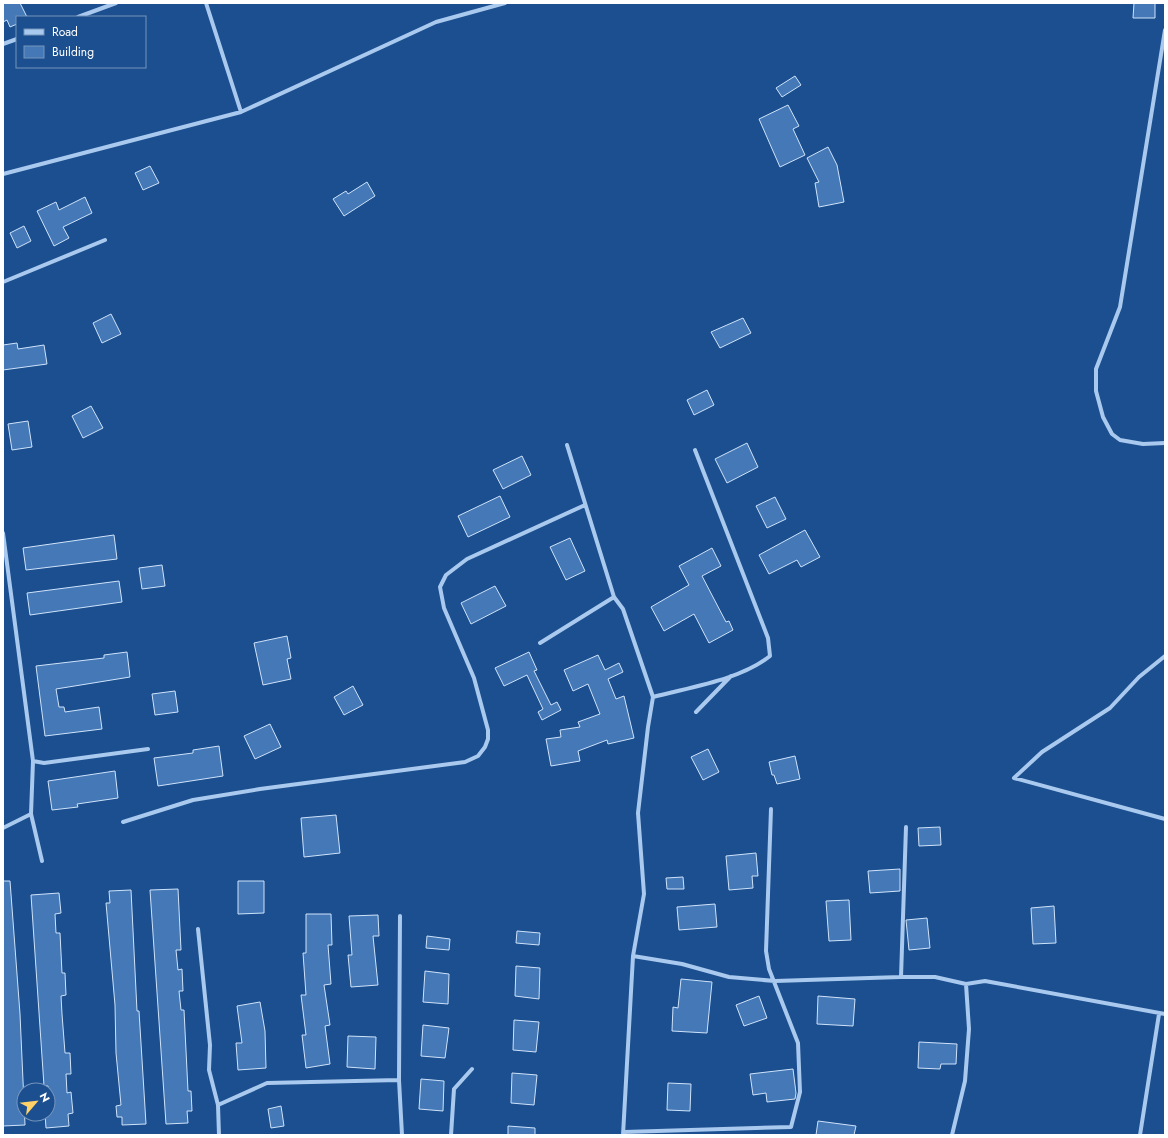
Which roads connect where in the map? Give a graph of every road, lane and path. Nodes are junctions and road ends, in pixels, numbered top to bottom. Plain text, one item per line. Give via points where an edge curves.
1 (116, 3) edge
2 (206, 3) edge
3 (505, 3) edge
4 (81, 16) edge
5 (1165, 30) edge
6 (16, 39) edge
7 (3, 44) edge
8 (240, 112) junction
9 (3, 174) edge
10 (105, 240) dead end
11 (3, 282) edge
12 (1165, 443) edge
13 (567, 445) dead end
14 (695, 450) dead end
15 (585, 505) junction
16 (3, 533) edge
17 (614, 597) junction
18 (540, 642) dead end
19 (1165, 656) edge
20 (732, 676) junction
21 (653, 697) junction
22 (696, 712) dead end
23 (148, 749) dead end
24 (33, 761) junction
25 (771, 809) dead end
26 (31, 814) junction
27 (1165, 819) edge
28 (123, 822) dead end
29 (906, 827) dead end
30 (3, 828) edge
31 (42, 861) dead end
32 (400, 916) dead end
33 (198, 929) dead end
34 (633, 956) junction
35 (901, 977) junction
36 (775, 981) junction
37 (966, 984) junction
38 (1159, 1014) junction
39 (1165, 1014) edge
40 (472, 1069) dead end
41 (399, 1080) junction
42 (218, 1105) junction
43 (624, 1133) edge
44 (219, 1135) edge
45 (402, 1135) edge
46 (451, 1135) edge
47 (952, 1135) edge
48 (1140, 1135) edge

1 - 4 street
2 - 8 street
3 - 8 street via 436,22
5 - 12 street via 1120,307 1096,369 1096,391 1103,417 1112,434 1120,440 1136,443
6 - 7 street
8 - 9 street
10 - 11 street
13 - 15 street
14 - 20 street via 768,638 770,656 758,665
15 - 17 street
15 - 28 street via 467,559 446,575 440,587 444,608 474,678 488,730 486,747 478,756 465,762 193,800
16 - 24 street
17 - 18 street
17 - 21 street via 623,609
19 - 27 street via 1110,708 1042,752 1014,778
20 - 21 street
20 - 22 street
21 - 34 street via 638,813 644,894
23 - 24 street via 44,763
24 - 26 street
25 - 36 street via 766,951 768,969
26 - 30 street
26 - 31 street
29 - 35 street
32 - 41 street
33 - 42 street via 210,1045 209,1070
34 - 36 street via 682,964 729,977
34 - 43 street
35 - 36 street
35 - 37 street via 935,977
36 - 43 street via 798,1042 800,1092 790,1127
37 - 38 street via 985,981
37 - 47 street via 969,1030 965,1081
38 - 39 street
38 - 48 street
40 - 46 street via 454,1089
41 - 42 street via 267,1083
41 - 45 street
42 - 44 street

